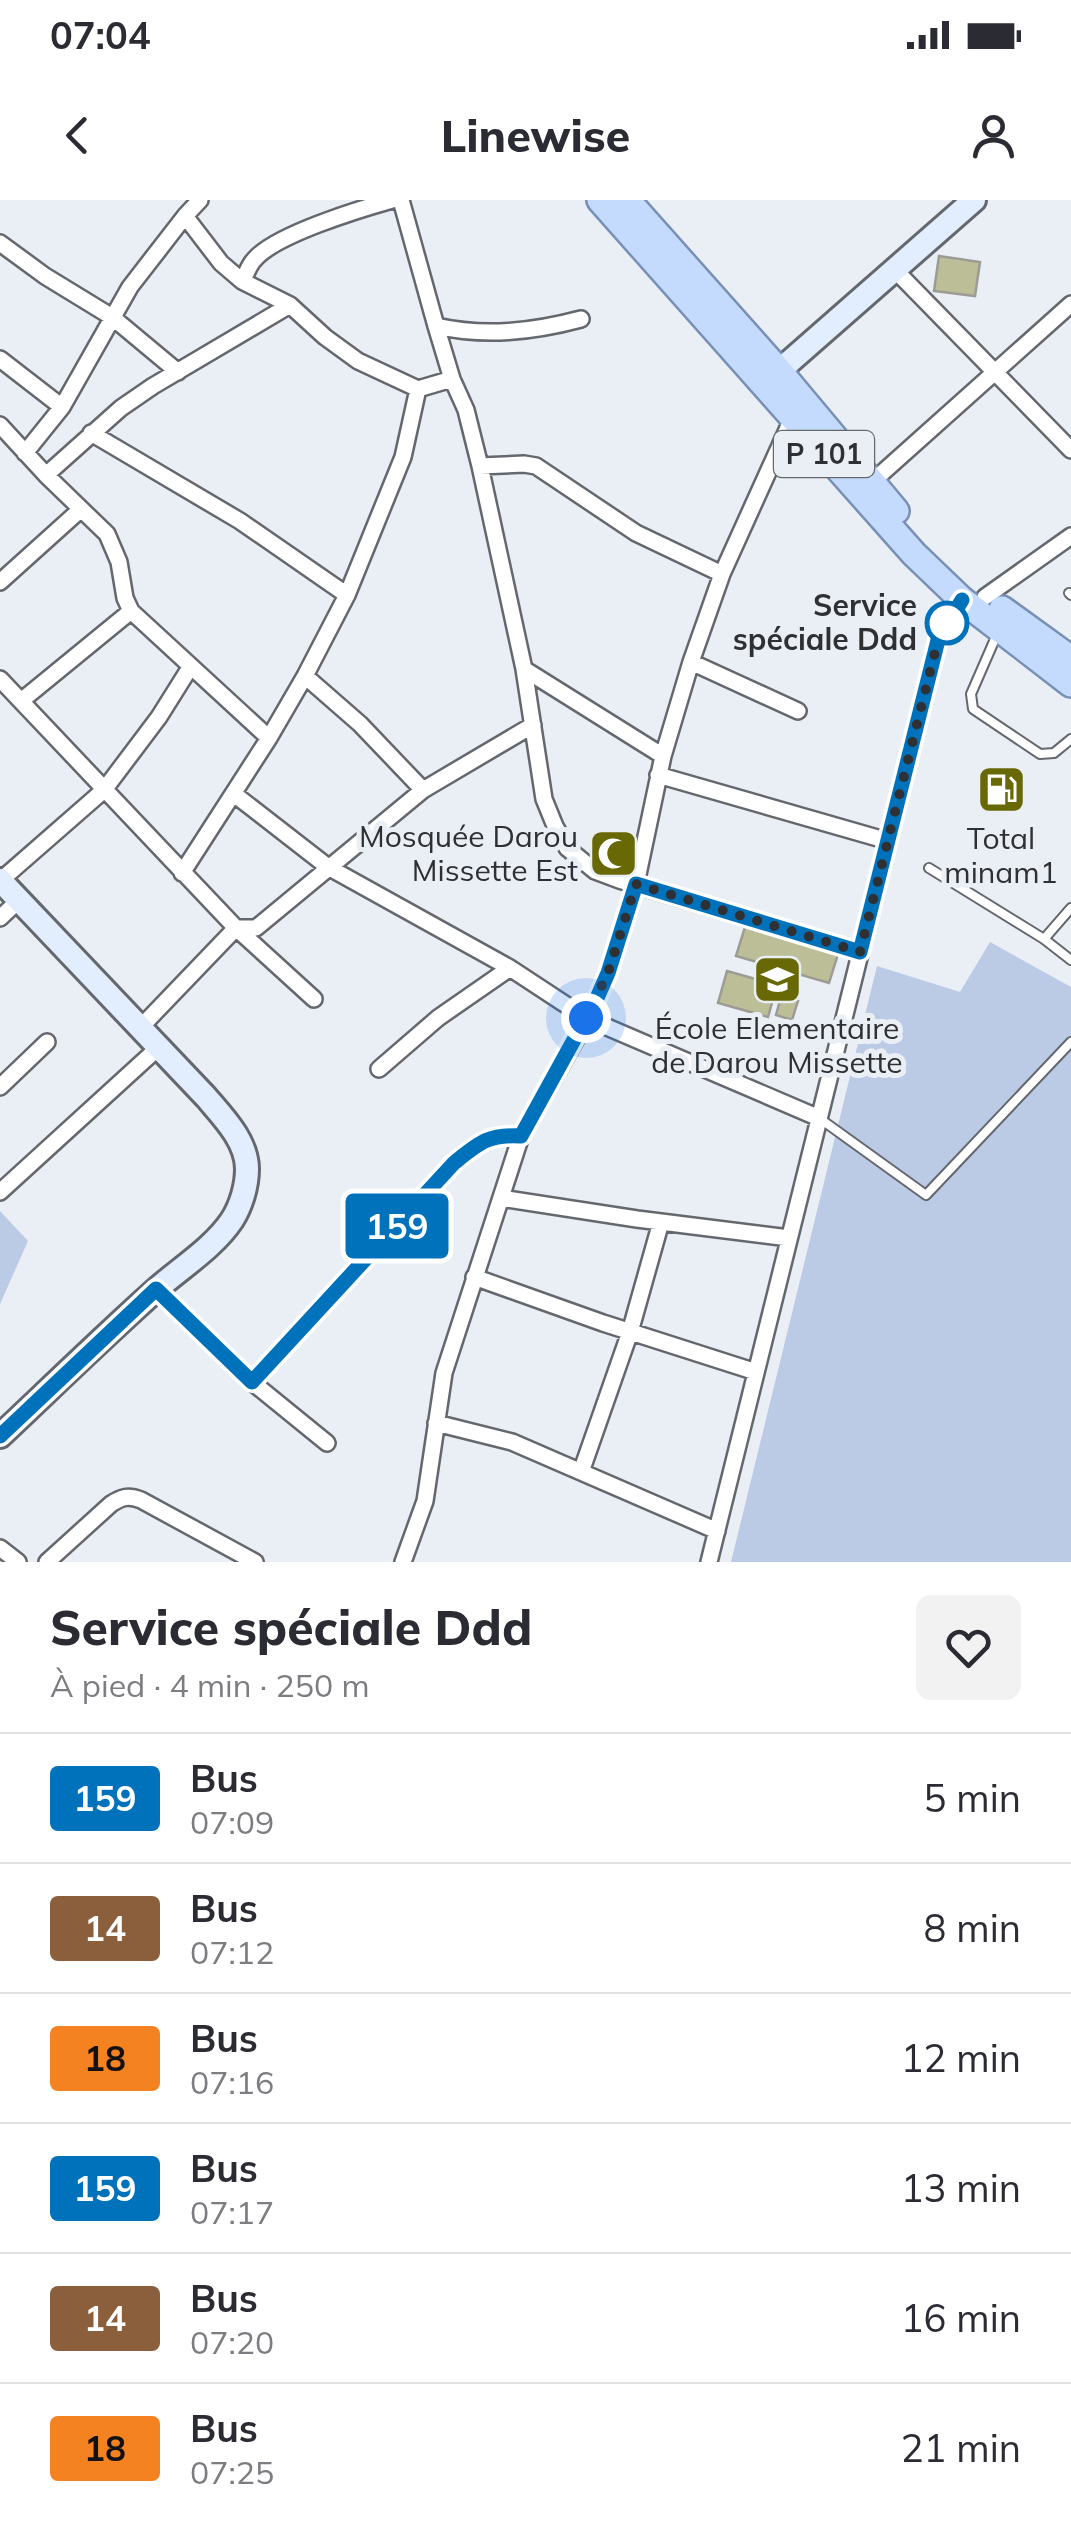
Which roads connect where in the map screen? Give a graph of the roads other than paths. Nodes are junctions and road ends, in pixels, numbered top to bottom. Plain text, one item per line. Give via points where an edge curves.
1 (200, 200) edge
2 (392, 200) edge
3 (401, 200) edge
4 (600, 200) edge
5 (627, 200) edge
6 (974, 200) edge
7 (185, 216) junction
8 (0, 243) edge
9 (894, 269) junction
10 (242, 281) junction
11 (1071, 304) edge
12 (290, 306) junction
13 (112, 317) junction
14 (581, 320) dead end
15 (436, 326) junction
16 (0, 359) edge
17 (780, 371) junction
18 (178, 372) junction
19 (994, 372) junction
20 (452, 379) junction
21 (418, 389) junction
22 (62, 407) junction
23 (792, 418) junction
24 (0, 426) edge
25 (92, 434) junction
26 (1071, 450) edge
27 (26, 453) junction
28 (480, 466) junction
29 (46, 475) junction
30 (872, 482) junction
31 (80, 510) junction
32 (1071, 536) edge
33 (722, 574) junction
34 (0, 582) edge
35 (347, 595) junction
36 (973, 598) junction
37 (131, 611) junction
38 (999, 628) junction
39 (1071, 659) edge
40 (691, 662) junction
41 (191, 666) junction
42 (524, 669) junction
43 (305, 676) junction
44 (0, 679) edge
45 (1071, 684) edge
46 (21, 701) junction
47 (798, 711) dead end
48 (533, 725) junction
49 (269, 738) junction
50 (1071, 739) edge
51 (662, 756) junction
52 (658, 775) junction
53 (104, 790) junction
54 (423, 790) junction
55 (234, 794) junction
56 (888, 841) junction
57 (328, 867) junction
58 (928, 868) dead end
59 (182, 873) junction
60 (0, 880) edge
61 (636, 884) junction
62 (19, 900) junction
63 (1071, 908) edge
64 (0, 918) edge
65 (236, 928) junction
66 (1044, 939) junction
67 (860, 952) junction
68 (1071, 960) edge
69 (510, 968) junction
70 (314, 999) dead end
71 (586, 1018) junction
72 (140, 1028) junction
73 (47, 1042) dead end
74 (1071, 1042) edge
75 (159, 1047) junction
76 (379, 1070) dead end
77 (0, 1086) edge
78 (819, 1118) junction
79 (521, 1136) junction
80 (2, 1187) edge
81 (500, 1198) junction
82 (661, 1222) junction
83 (789, 1238) junction
84 (474, 1277) junction
85 (156, 1289) junction
86 (630, 1332) junction
87 (756, 1372) junction
88 (252, 1382) junction
89 (436, 1424) junction
90 (0, 1436) edge
91 (327, 1444) dead end
92 (582, 1472) junction
93 (717, 1532) junction
94 (47, 1562) edge
95 (255, 1562) edge
96 (403, 1562) edge
97 (709, 1562) edge

1 - 7 street
2 - 10 street via 282,240 254,259
3 - 15 street
4 - 23 main road, P 101
5 - 17 main road, P 101
6 - 9 street
7 - 10 street
7 - 13 street
8 - 13 street
9 - 17 street
9 - 19 street
10 - 12 street
11 - 19 street
12 - 18 street
12 - 21 street via 358,361
13 - 18 street
13 - 22 street
14 - 15 street via 488,334
15 - 20 street
16 - 22 street
17 - 30 main road, P 101
18 - 25 street
19 - 26 street
19 - 30 street
20 - 21 street
20 - 28 street
21 - 35 street via 403,457
22 - 27 street
23 - 33 street
23 - 36 main road, P 101 via 914,554
24 - 27 street
25 - 29 street
25 - 35 street via 240,521
27 - 29 street
28 - 33 street via 536,466 636,534
28 - 42 street
29 - 31 street
30 - 36 main road, P 101
31 - 34 street
31 - 37 street via 113,546
32 - 36 street
33 - 40 street
35 - 43 street
36 - 38 main road, P 101
36 - 39 main road, P 101
36 - 56 street via 938,640
37 - 41 street
37 - 46 street
38 - 45 main road, P 101
38 - 50 lane via 971,694 973,709 1040,754 1054,753
40 - 47 street
40 - 51 street
41 - 49 street
41 - 53 street
42 - 48 street
42 - 51 street
43 - 49 street
43 - 54 street
44 - 46 street
46 - 53 street
48 - 54 street
48 - 61 street via 544,799 567,848 595,870
49 - 55 street
51 - 52 street
52 - 56 street
52 - 61 street
53 - 59 street
53 - 60 street
54 - 57 street
55 - 57 street
55 - 59 street
56 - 67 street
57 - 65 street via 256,928
57 - 69 street
58 - 66 lane
59 - 65 street
60 - 62 street
61 - 67 street
61 - 71 street
62 - 64 street
62 - 72 street
63 - 66 lane
65 - 70 street
65 - 72 street
66 - 68 lane
67 - 78 street
69 - 71 street
69 - 76 street
71 - 78 street
71 - 79 street
72 - 75 street
73 - 77 street
74 - 78 lane via 926,1195
75 - 80 street
75 - 85 street via 228,1123 248,1170 233,1219
78 - 83 street
79 - 81 street
79 - 88 street via 499,1134 454,1163
81 - 82 street
81 - 84 street
82 - 83 street
82 - 86 street
83 - 87 street
84 - 86 street
84 - 89 street via 444,1373
85 - 88 street
85 - 90 street
86 - 87 street
86 - 92 street
87 - 93 street
88 - 91 street
89 - 92 street via 512,1442
89 - 96 street via 425,1501
92 - 93 street
93 - 97 street
94 - 95 street via 111,1504 129,1496

